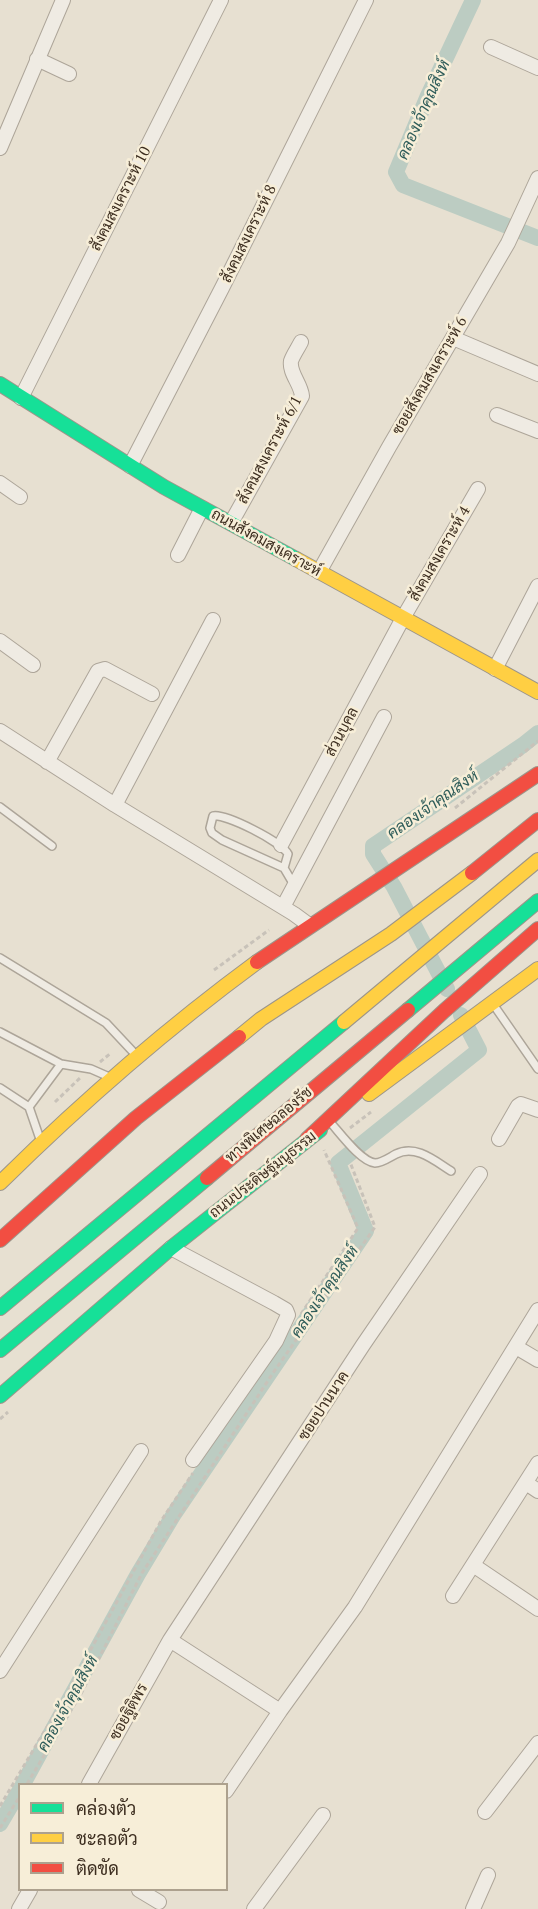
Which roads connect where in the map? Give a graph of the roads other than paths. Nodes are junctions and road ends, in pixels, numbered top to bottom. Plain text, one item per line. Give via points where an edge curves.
1 (63, 0) edge
2 (221, 0) edge
3 (366, 0) edge
4 (491, 47) dead end
5 (37, 59) junction
6 (538, 68) edge
7 (69, 74) dead end
8 (0, 148) edge
9 (538, 178) edge
10 (453, 338) junction
11 (300, 342) dead end
12 (538, 374) edge
13 (0, 384) edge
14 (21, 398) junction
15 (498, 415) dead end
16 (538, 431) edge
17 (130, 466) junction
18 (0, 483) edge
19 (478, 489) dead end
20 (20, 497) dead end
21 (202, 508) junction
22 (231, 523) junction
23 (178, 555) dead end
24 (319, 572) junction
25 (538, 586) edge
26 (403, 618) junction
27 (213, 620) dead end
28 (0, 641) edge
29 (33, 664) dead end
30 (495, 669) junction
31 (537, 692) edge
32 (152, 694) dead end
33 (384, 717) dead end
34 (0, 731) edge
35 (47, 762) junction
36 (538, 774) edge
37 (115, 805) junction
38 (0, 807) edge
39 (538, 820) edge
40 (281, 845) junction
41 (52, 846) dead end
42 (538, 860) edge
43 (284, 868) junction
44 (294, 885) junction
45 (538, 901) edge
46 (283, 907) junction
47 (309, 925) junction
48 (538, 929) edge
49 (0, 958) edge
50 (538, 969) edge
51 (497, 1009) junction
52 (0, 1032) edge
53 (138, 1057) junction
54 (61, 1064) junction
55 (538, 1069) edge
56 (112, 1078) junction
57 (0, 1088) edge
58 (29, 1107) junction
59 (533, 1108) edge
60 (330, 1122) junction
61 (308, 1139) junction
62 (499, 1139) dead end
63 (41, 1141) junction
64 (451, 1172) dead end
65 (480, 1174) dead end
66 (0, 1183) edge
67 (0, 1240) edge
68 (171, 1248) junction
69 (0, 1308) edge
70 (538, 1310) edge
71 (516, 1347) junction
72 (0, 1350) edge
73 (538, 1360) edge
74 (0, 1396) edge
75 (141, 1451) dead end
76 (538, 1463) edge
77 (193, 1466) road end
78 (526, 1483) junction
79 (538, 1491) edge
80 (473, 1565) junction
81 (453, 1596) dead end
82 (538, 1609) edge
83 (170, 1640) junction
84 (0, 1671) edge
85 (280, 1711) junction
86 (538, 1743) edge
87 (90, 1783) edge
88 (228, 1788) edge
89 (485, 1812) dead end
90 (323, 1815) dead end
91 (488, 1875) dead end
92 (29, 1891) edge
93 (141, 1891) edge
94 (166, 1891) edge
95 (157, 1905) edge
96 (19, 1909) edge
97 (254, 1909) edge
98 (473, 1909) edge

1 - 5 street
2 - 14 street, สังคมสงเคราะห์ 10
3 - 17 street, สังคมสงเคราะห์ 8
4 - 6 street
5 - 7 street
5 - 8 street
9 - 10 street, ซอยสังคมสงเคราะห์ 6 via 508,243
10 - 12 street
10 - 24 street, ซอยสังคมสงเคราะห์ 6
11 - 22 street, สังคมสงเคราะห์ 6/1 via 291,367 302,396
13 - 14 main road, ถนนสังคมสงเคราะห์
14 - 17 main road, ถนนสังคมสงเคราะห์
15 - 16 street
17 - 21 main road, ถนนสังคมสงเคราะห์
18 - 20 street
19 - 26 street, สังคมสงเคราะห์ 4
21 - 22 main road, ถนนสังคมสงเคราะห์
21 - 23 street
22 - 24 main road, ถนนสังคมสงเคราะห์
24 - 26 main road, ถนนสังคมสงเคราะห์
25 - 30 street
26 - 30 main road, ถนนสังคมสงเคราะห์
26 - 40 street, ส่วนบุคล
27 - 37 street
28 - 29 street
30 - 31 main road, ถนนสังคมสงเคราะห์
32 - 35 street via 105,669 98,671
33 - 44 street
34 - 35 street
35 - 37 street
36 - 47 main road via 467,825
37 - 46 street
38 - 41 lane
39 - 67 main road via 391,934 261,1019 136,1118
40 - 43 lane via 288,854
40 - 43 lane via 228,818 213,816 212,833
42 - 69 main road
43 - 44 lane
44 - 46 street
45 - 72 main road, ทางพิเศษฉลองรัช
46 - 47 street
47 - 53 main road
48 - 61 main road
49 - 53 lane via 106,1023
50 - 51 main road, ถนนประดิษฐ์มนูธรรม
51 - 55 lane
51 - 60 main road, ถนนประดิษฐ์มนูธรรม via 474,1017
52 - 54 lane
53 - 56 main road
54 - 56 lane via 91,1069
54 - 58 lane
56 - 63 main road
57 - 58 lane
58 - 63 lane
59 - 62 street via 518,1106
60 - 61 main road, ถนนประดิษฐ์มนูธรรม
60 - 64 lane via 364,1158 375,1163 406,1150 423,1154
61 - 68 main road, ถนนประดิษฐ์มนูธรรม
63 - 66 main road
65 - 83 street, ซอยปานนาค
68 - 74 main road, ถนนประดิษฐ์มนูธรรม
68 - 77 street via 274,1303 288,1315 276,1341
70 - 71 street
71 - 73 street
71 - 85 street via 355,1606
75 - 84 street
76 - 78 street
78 - 79 street
78 - 80 street
80 - 81 street
80 - 82 street
83 - 85 street
83 - 87 street, ซอยฐิติพร
85 - 88 street
86 - 89 street
90 - 97 street
91 - 98 street
92 - 96 street
93 - 95 street
94 - 95 street

